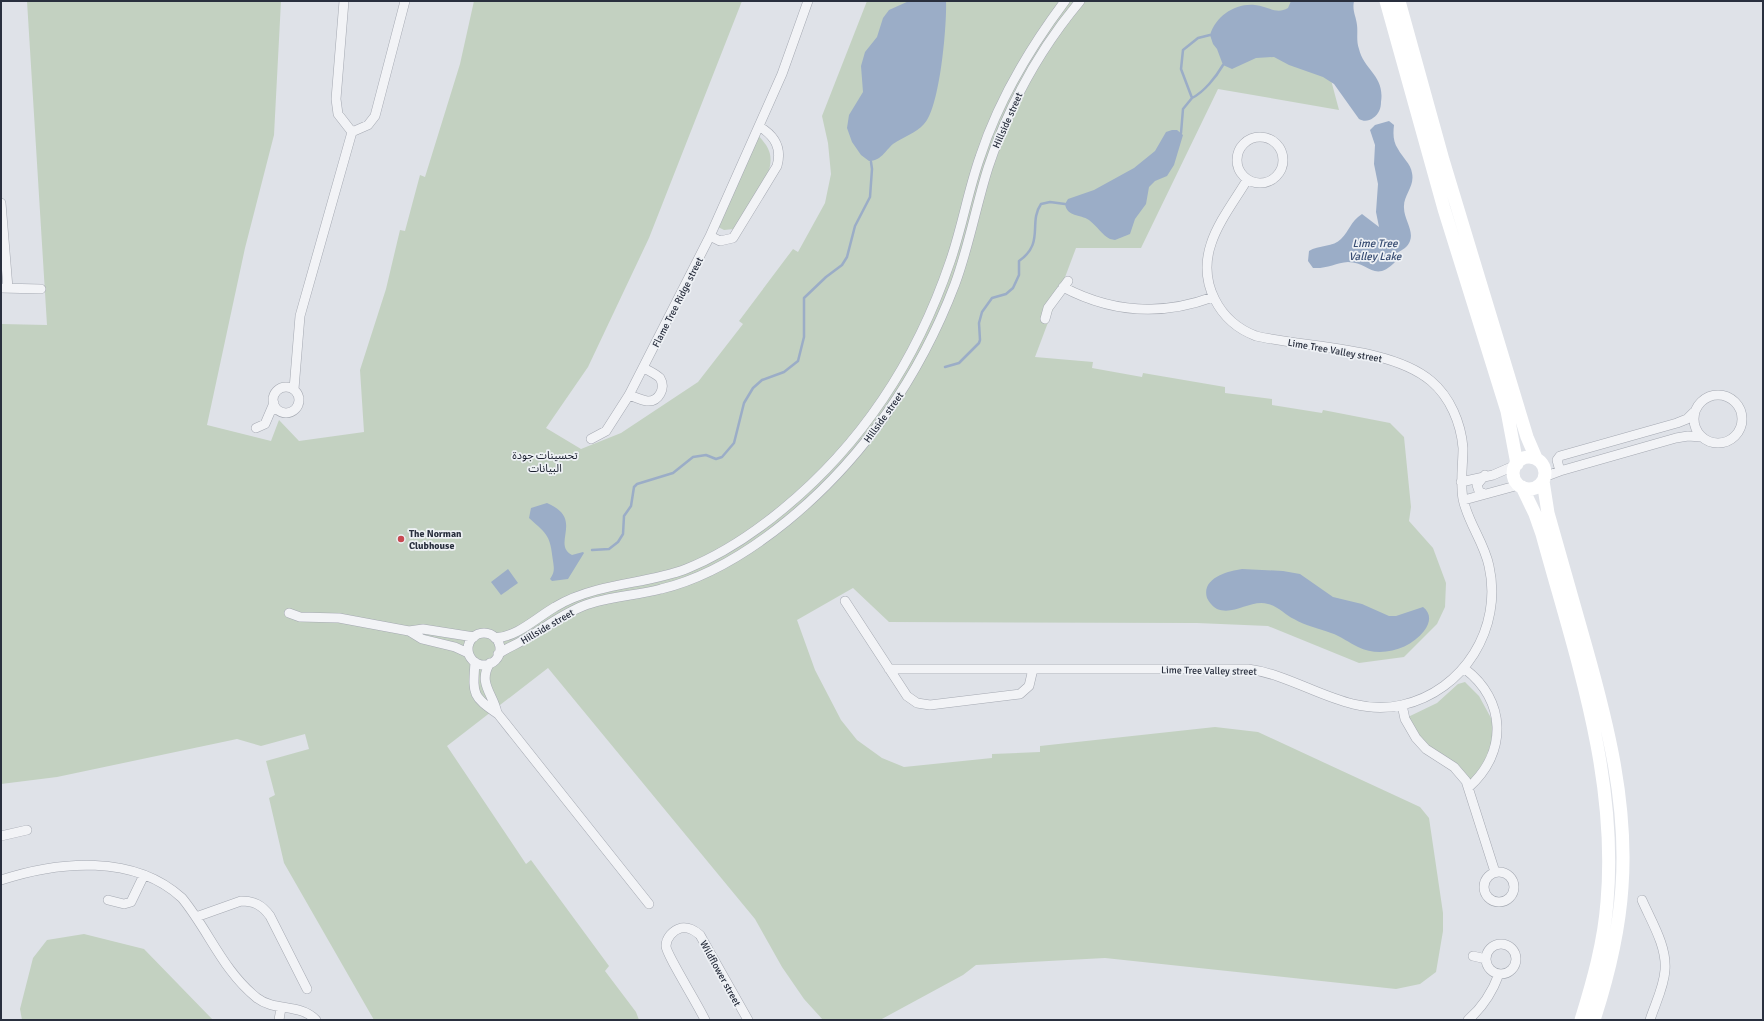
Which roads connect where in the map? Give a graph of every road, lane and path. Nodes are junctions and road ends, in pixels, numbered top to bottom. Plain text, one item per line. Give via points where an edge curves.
1 (344, 1) edge
2 (405, 1) edge
3 (808, 1) edge
4 (1065, 1) edge
5 (1080, 1) edge
6 (1386, 1) edge
7 (1399, 1) edge
8 (760, 126) junction
9 (352, 132) junction
10 (1247, 180) junction
11 (1, 203) edge
12 (710, 236) junction
13 (4, 288) edge
14 (41, 289) dead end
15 (1213, 297) junction
16 (1045, 319) dead end
17 (644, 368) junction
18 (294, 389) junction
19 (629, 395) junction
20 (274, 404) junction
21 (1694, 412) junction
22 (256, 428) dead end
23 (1701, 437) junction
24 (591, 439) dead end
25 (1536, 458) junction
26 (1513, 466) junction
27 (1560, 471) junction
28 (1482, 477) junction
29 (1544, 479) junction
30 (1461, 482) junction
31 (1521, 486) junction
32 (808, 487) junction
33 (1484, 494) junction
34 (816, 495) junction
35 (1464, 500) junction
36 (845, 601) dead end
37 (289, 613) dead end
38 (409, 632) junction
39 (474, 637) junction
40 (495, 638) junction
41 (468, 653) junction
42 (498, 654) junction
43 (475, 662) junction
44 (490, 663) junction
45 (889, 669) junction
46 (1465, 669) junction
47 (1033, 670) junction
48 (474, 686) junction
49 (487, 688) junction
50 (479, 699) junction
51 (1402, 705) junction
52 (497, 714) junction
53 (1469, 787) junction
54 (27, 830) dead end
55 (1, 836) edge
56 (1495, 872) dead end
57 (144, 875) junction
58 (1, 880) edge
59 (108, 900) dead end
60 (1642, 900) dead end
61 (649, 904) dead end
62 (196, 916) junction
63 (1473, 956) dead end
64 (1486, 959) junction
65 (1499, 974) junction
66 (307, 989) dead end
67 (281, 1008) junction
68 (278, 1020) edge
69 (316, 1020) edge
70 (705, 1020) edge
71 (748, 1020) edge
72 (1468, 1020) edge
73 (1581, 1020) edge
74 (1594, 1020) edge
75 (1650, 1020) edge

1 - 9 street via 336,99 338,114
2 - 9 street via 375,116 368,125
3 - 8 street, Flame Tree Ridge street
4 - 32 street, Hillside street via 1026,57 996,113 976,167 951,260 914,348 890,389 863,427
5 - 34 street, Hillside street via 1042,53 1006,120 988,166 960,270 927,347 902,392 872,434
6 - 26 street via 1432,166 1510,424
7 - 25 street via 1452,193 1527,437
8 - 12 street, Flame Tree Ridge street
8 - 12 street via 769,132 776,142 779,154 777,166 733,238 720,241
9 - 18 street via 300,316
10 - 10 street via 1263,183 1277,176 1283,161 1281,150 1274,141 1259,136 1249,139 1241,146 1236,162
10 - 15 street, Lime Tree Valley street via 1215,234 1208,252 1207,271
11 - 13 street
12 - 17 street, Flame Tree Ridge street
13 - 14 street
15 - 16 street via 1172,309 1137,310 1102,304 1066,284 1048,308
15 - 30 street, Lime Tree Valley street via 1231,322 1256,336 1375,356 1409,367 1424,375 1442,392 1458,423 1463,450
17 - 19 street, Flame Tree Ridge street
17 - 19 street via 660,379 660,394 655,399 647,401
18 - 20 street via 286,387 278,390
18 - 20 street via 299,400 293,411 280,411
19 - 24 street, Flame Tree Ridge street via 606,431
20 - 22 street via 265,424
21 - 23 street via 1695,428
21 - 23 street via 1706,398 1718,395 1735,402 1741,413 1741,426 1730,440 1712,443
21 - 27 street via 1687,419 1677,423 1560,456 1557,460
23 - 27 street via 1682,436
25 - 26 street via 1526,457
25 - 29 street via 1544,466
26 - 28 street via 1494,475
26 - 31 street via 1514,478
27 - 29 street
28 - 30 street
28 - 33 street via 1478,482 1478,488
29 - 31 street via 1530,489
29 - 74 street via 1548,513 1604,714 1619,796 1622,857 1619,916 1608,976
30 - 35 street, Lime Tree Valley street
31 - 33 street
31 - 73 street via 1542,534 1590,710 1604,786 1608,838 1607,903 1596,966
32 - 34 street
32 - 40 street, Hillside street via 760,527 706,560 666,576 597,590 574,598 510,635
33 - 35 street
34 - 42 street, Hillside street via 758,543 711,571 665,588 603,600 579,608
35 - 46 street, Lime Tree Valley street via 1469,521 1487,557 1492,593 1484,633
36 - 45 street
37 - 38 street via 300,617 339,618
38 - 39 street, Hillside street via 423,629
38 - 41 street via 422,639
39 - 40 street, Hillside street via 483,633
39 - 41 street via 469,644
40 - 42 street via 499,646
41 - 43 street
42 - 44 street, Hillside street
43 - 44 street
43 - 48 street
44 - 49 street, Hillside street via 485,675
45 - 47 street, Lime Tree Valley street
45 - 47 street via 907,696 917,703 930,705 1020,694 1029,686
46 - 51 street, Lime Tree Valley street via 1436,691
46 - 53 street via 1488,694 1494,707 1497,727 1492,756 1483,773
47 - 51 street, Lime Tree Valley street via 1248,669 1277,676 1348,703 1380,707
48 - 49 street via 480,683
48 - 50 street
49 - 50 street via 484,697
49 - 52 street
50 - 52 street
51 - 53 street via 1405,719 1416,738 1426,749 1454,766
52 - 61 street
53 - 56 street
54 - 55 street
57 - 58 street via 111,867 77,865 39,870
57 - 59 street via 132,902 124,904
57 - 62 street via 174,890
60 - 75 street via 1665,960 1664,978
62 - 66 street via 241,901 260,906 270,916
62 - 67 street via 213,946 238,979 262,1002
63 - 64 street
64 - 65 street via 1490,969
64 - 65 street via 1489,950 1496,945 1506,945 1513,950 1516,958 1514,967 1508,973
65 - 72 street via 1484,1004
67 - 68 street
67 - 69 street via 304,1011
70 - 71 street, Wildflower street via 668,955 668,939 679,929 694,930 700,935

